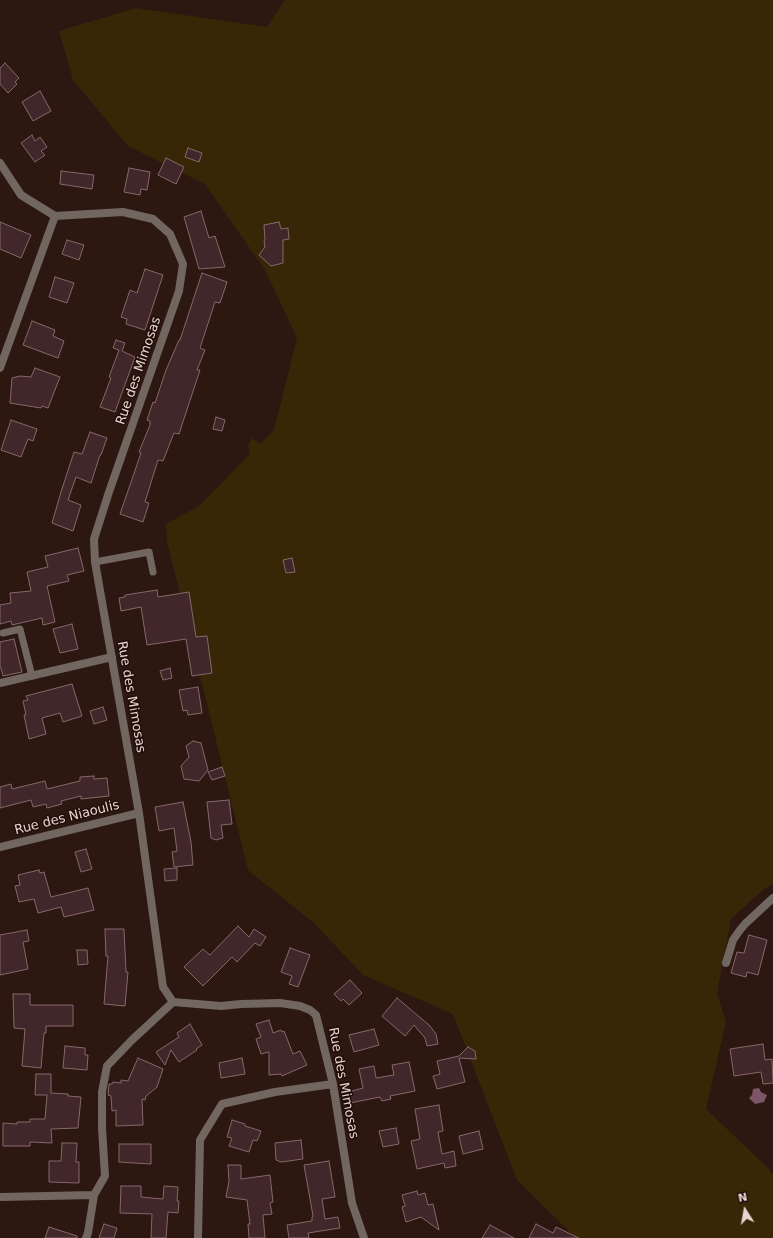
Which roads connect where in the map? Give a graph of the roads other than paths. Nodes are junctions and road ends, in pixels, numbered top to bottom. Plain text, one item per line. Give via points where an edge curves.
1 (0, 163) edge
2 (55, 216) junction
3 (0, 368) edge
4 (95, 562) junction
5 (153, 572) dead end
6 (3, 633) dead end
7 (112, 657) junction
8 (32, 676) junction
9 (0, 683) edge
10 (139, 813) junction
11 (0, 847) edge
12 (773, 898) edge
13 (726, 963) dead end
14 (173, 1002) junction
15 (334, 1084) junction
16 (94, 1195) junction
17 (0, 1197) edge
18 (86, 1238) edge
19 (198, 1238) edge
20 (364, 1238) edge

1 - 2 street via 21,195
2 - 3 street
2 - 4 street, Rue des Mimosas via 123,212 153,219 170,234 183,264 179,291 94,540
4 - 5 lane via 149,552
4 - 7 street, Rue des Mimosas
6 - 8 lane via 20,629
7 - 8 street
7 - 10 street, Rue des Mimosas
8 - 9 street
10 - 11 street, Rue des Niaoulis
10 - 14 street, Rue des Mimosas via 163,987
12 - 13 street via 740,930 733,940
14 - 15 street, Rue des Mimosas via 220,1006 280,1003 310,1010 316,1015
14 - 16 street via 107,1066 102,1092 105,1176
15 - 19 street via 275,1092 222,1104 200,1140
15 - 20 street, Rue des Mimosas via 352,1203
16 - 17 street
16 - 18 street

